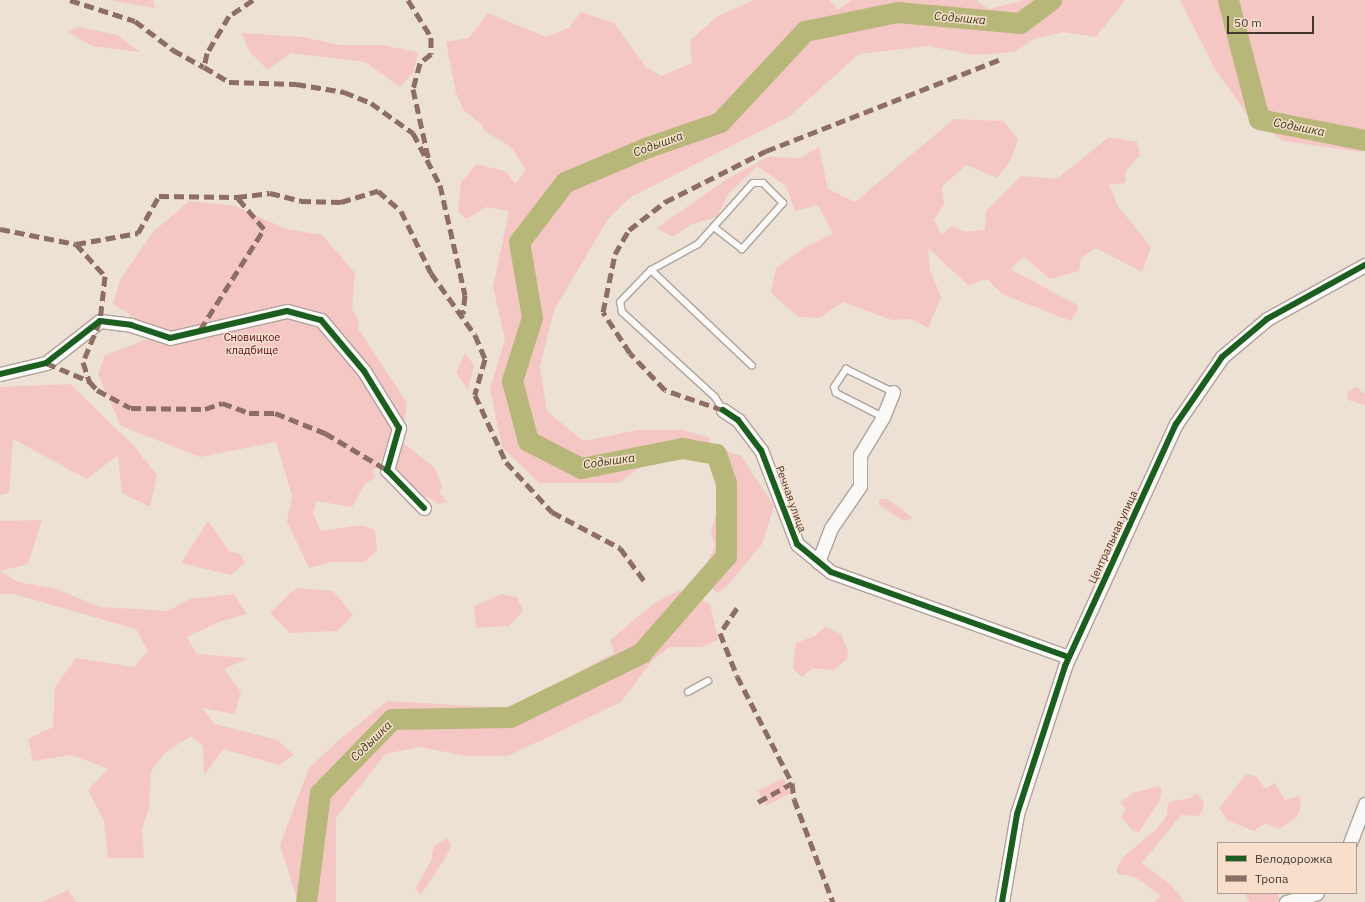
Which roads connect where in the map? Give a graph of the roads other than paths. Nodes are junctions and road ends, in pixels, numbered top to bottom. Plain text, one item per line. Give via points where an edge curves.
1 (714, 227) junction
2 (1365, 264) edge
3 (651, 270) junction
4 (752, 366) dead end
5 (0, 374) edge
6 (893, 392) joint
7 (724, 410) joint
8 (883, 417) junction
9 (424, 508) dead end
10 (818, 562) junction
11 (1068, 657) junction
12 (708, 680) dead end
13 (688, 692) dead end
14 (1365, 804) edge
15 (1350, 842) edge
16 (1319, 897) edge
17 (1002, 902) edge
18 (1286, 902) edge

1 - 1 lane via 757,181 783,202 742,249
1 - 3 lane via 698,244
2 - 11 street, Центральная улица via 1266,319 1222,357 1203,381 1176,424
3 - 4 lane
3 - 7 lane via 618,307 715,397
5 - 9 street via 46,363 100,321 131,325 170,338 287,311 320,320 364,371 399,428 387,470
6 - 8 street
6 - 8 lane via 846,369 834,387 836,393
7 - 10 street, Речная улица via 738,420 761,450 774,475 794,538
8 - 10 street via 860,455 860,486 831,528
10 - 11 street, Речная улица via 830,572
11 - 17 street, Центральная улица via 1017,814
12 - 13 lane
14 - 15 street
16 - 18 street

